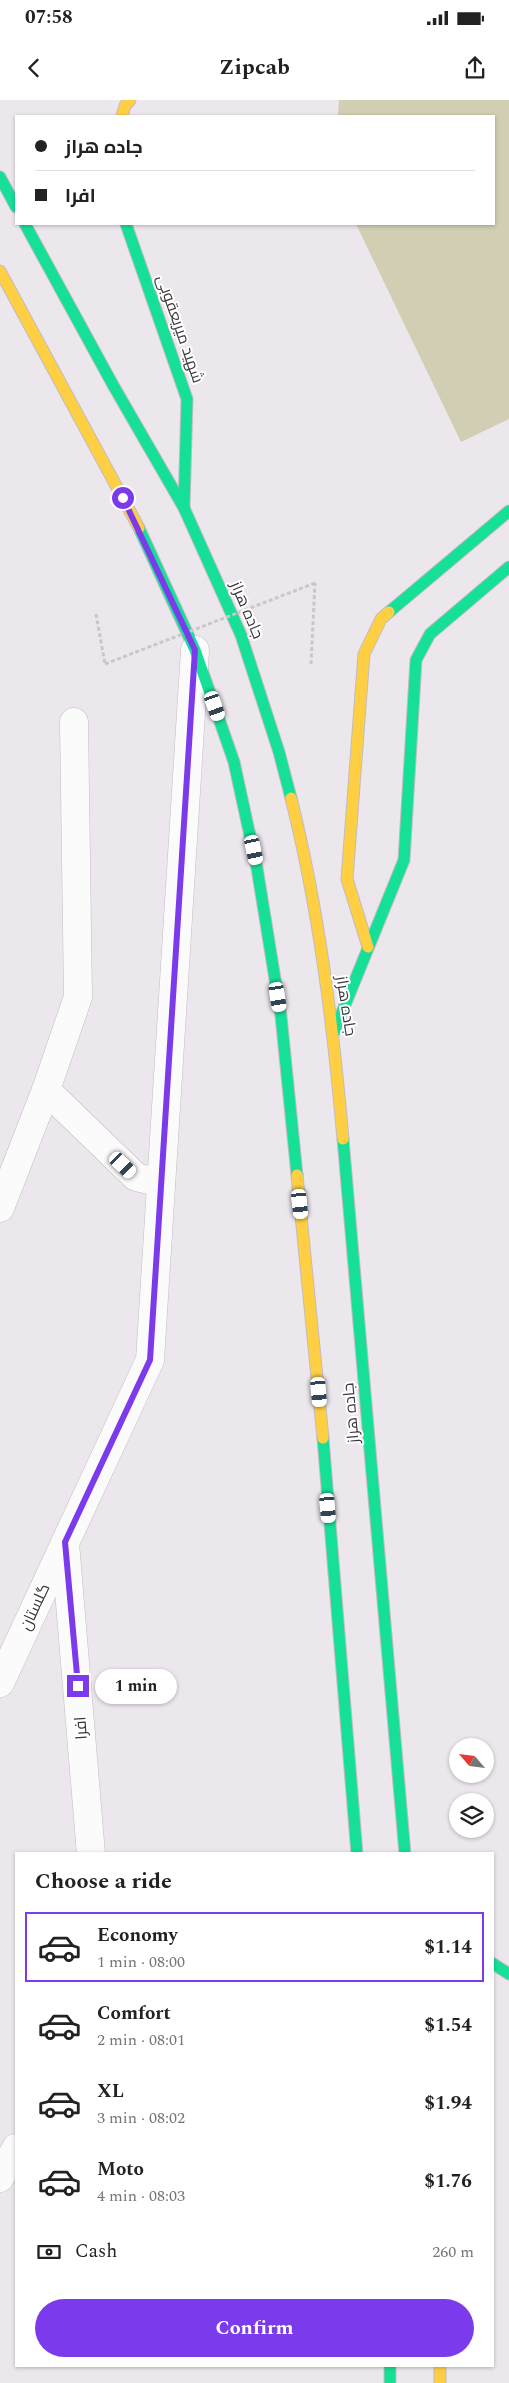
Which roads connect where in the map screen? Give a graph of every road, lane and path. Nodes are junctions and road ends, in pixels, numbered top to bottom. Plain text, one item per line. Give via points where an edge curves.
1 (130, 100) edge
2 (122, 115) edge
3 (0, 177) edge
4 (15, 205) edge
5 (27, 225) edge
6 (126, 225) edge
7 (0, 271) edge
8 (184, 508) junction
9 (509, 511) edge
10 (509, 566) edge
11 (96, 614) dead end
12 (195, 650) junction
13 (311, 664) dead end
14 (74, 722) dead end
15 (368, 947) junction
16 (334, 1032) junction
17 (46, 1090) junction
18 (161, 1182) junction
19 (0, 1208) edge
20 (65, 1542) junction
21 (0, 1683) edge
22 (91, 1852) edge
23 (357, 1852) edge
24 (405, 1852) edge
25 (494, 1964) edge
26 (509, 1974) edge
27 (15, 2150) edge
28 (0, 2178) edge
29 (390, 2367) edge
30 (440, 2367) edge
31 (390, 2383) edge
32 (440, 2383) edge

1 - 2 main road
3 - 4 main road
5 - 8 main road, جاده هراز
6 - 8 main road, شهید میریعقوبی via 187,399
7 - 12 main road, جاده هراز via 140,530
8 - 16 main road, جاده هراز via 241,636 279,752 306,859
9 - 15 main road via 381,619 364,654 346,879
10 - 15 main road via 430,634 416,660 404,860
11 - 13 path, bridge via 105,664 315,583
12 - 18 street, گلستان
12 - 23 main road, جاده هراز via 234,762 258,868 281,1016 314,1335
14 - 17 street via 78,997
15 - 16 main road
16 - 24 main road, جاده هراز
17 - 18 street via 136,1177
17 - 19 street
18 - 20 street, گلستان via 150,1360
20 - 21 street, گلستان
20 - 22 street, افرا
25 - 26 main road
27 - 28 street
29 - 31 main road
30 - 32 main road

